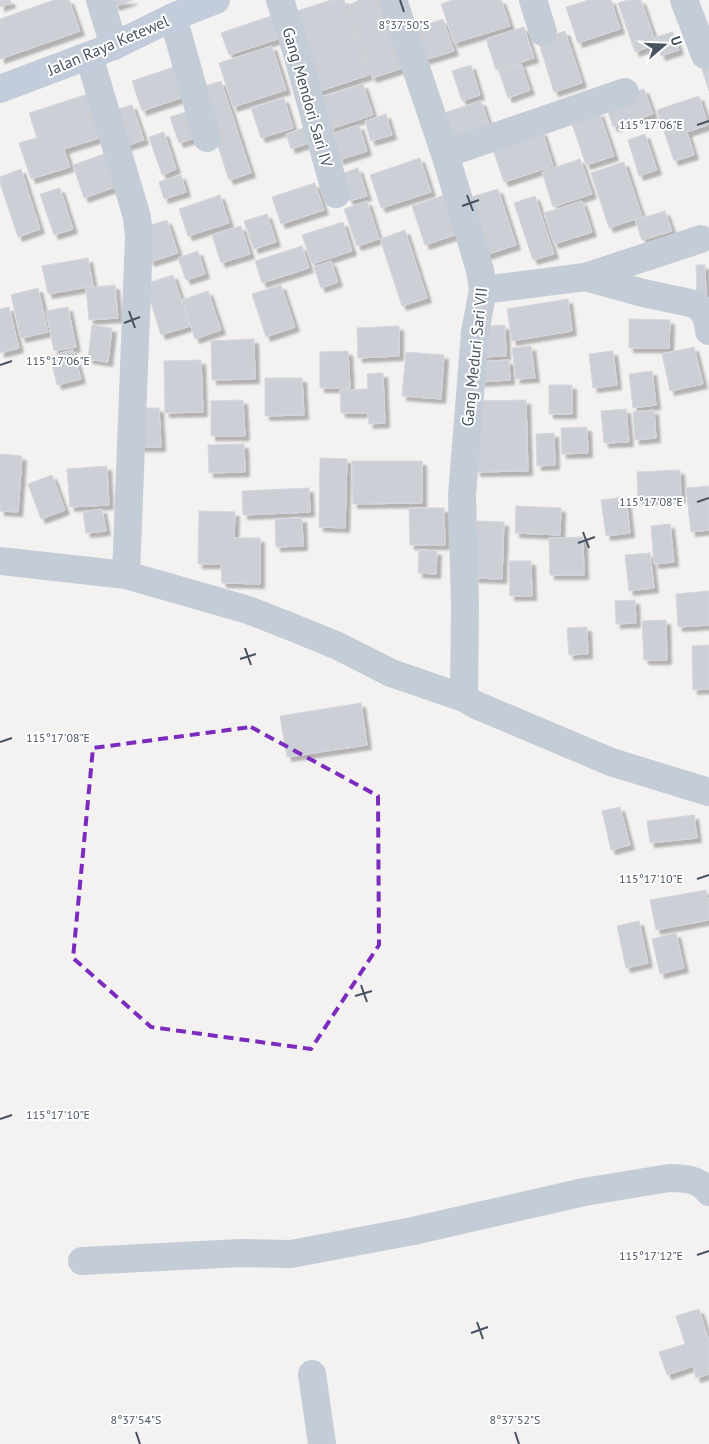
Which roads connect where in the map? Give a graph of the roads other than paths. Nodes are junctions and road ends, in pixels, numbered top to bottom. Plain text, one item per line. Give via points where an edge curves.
1 (100, 0) edge
2 (216, 0) edge
3 (280, 0) edge
4 (393, 0) edge
5 (533, 0) edge
6 (684, 0) edge
7 (173, 17) junction
8 (543, 32) dead end
9 (114, 46) junction
10 (705, 54) dead end
11 (89, 56) junction
12 (0, 89) edge
13 (625, 92) dead end
14 (207, 138) dead end
15 (445, 154) junction
16 (336, 194) dead end
17 (701, 239) dead end
18 (586, 278) junction
19 (483, 290) junction
20 (709, 331) edge
21 (0, 561) edge
22 (126, 575) junction
23 (464, 698) junction
24 (709, 792) edge
25 (709, 1192) edge
26 (82, 1261) dead end
27 (312, 1374) dead end
28 (322, 1444) edge

1 - 9 street
2 - 7 main road, Jalan Raya Ketewel
3 - 16 street, Gang Mendori Sari IV
4 - 15 street, Gang Meduri Sari VII
5 - 8 street
6 - 10 street
7 - 9 main road, Jalan Raya Ketewel
7 - 14 street
9 - 11 main road, Jalan Raya Ketewel
11 - 12 main road, Jalan Raya Ketewel
11 - 22 street via 137,217 139,237
13 - 15 street
15 - 19 street, Gang Meduri Sari VII
17 - 18 street
18 - 19 street
18 - 20 street via 695,304 705,313
19 - 23 street, Gang Meduri Sari VII via 475,332 462,495
21 - 22 street
22 - 23 street via 248,610 338,646 391,673
23 - 24 street via 611,762
25 - 26 street via 695,1181 669,1178 584,1192 413,1231 291,1254 241,1253
27 - 28 street

